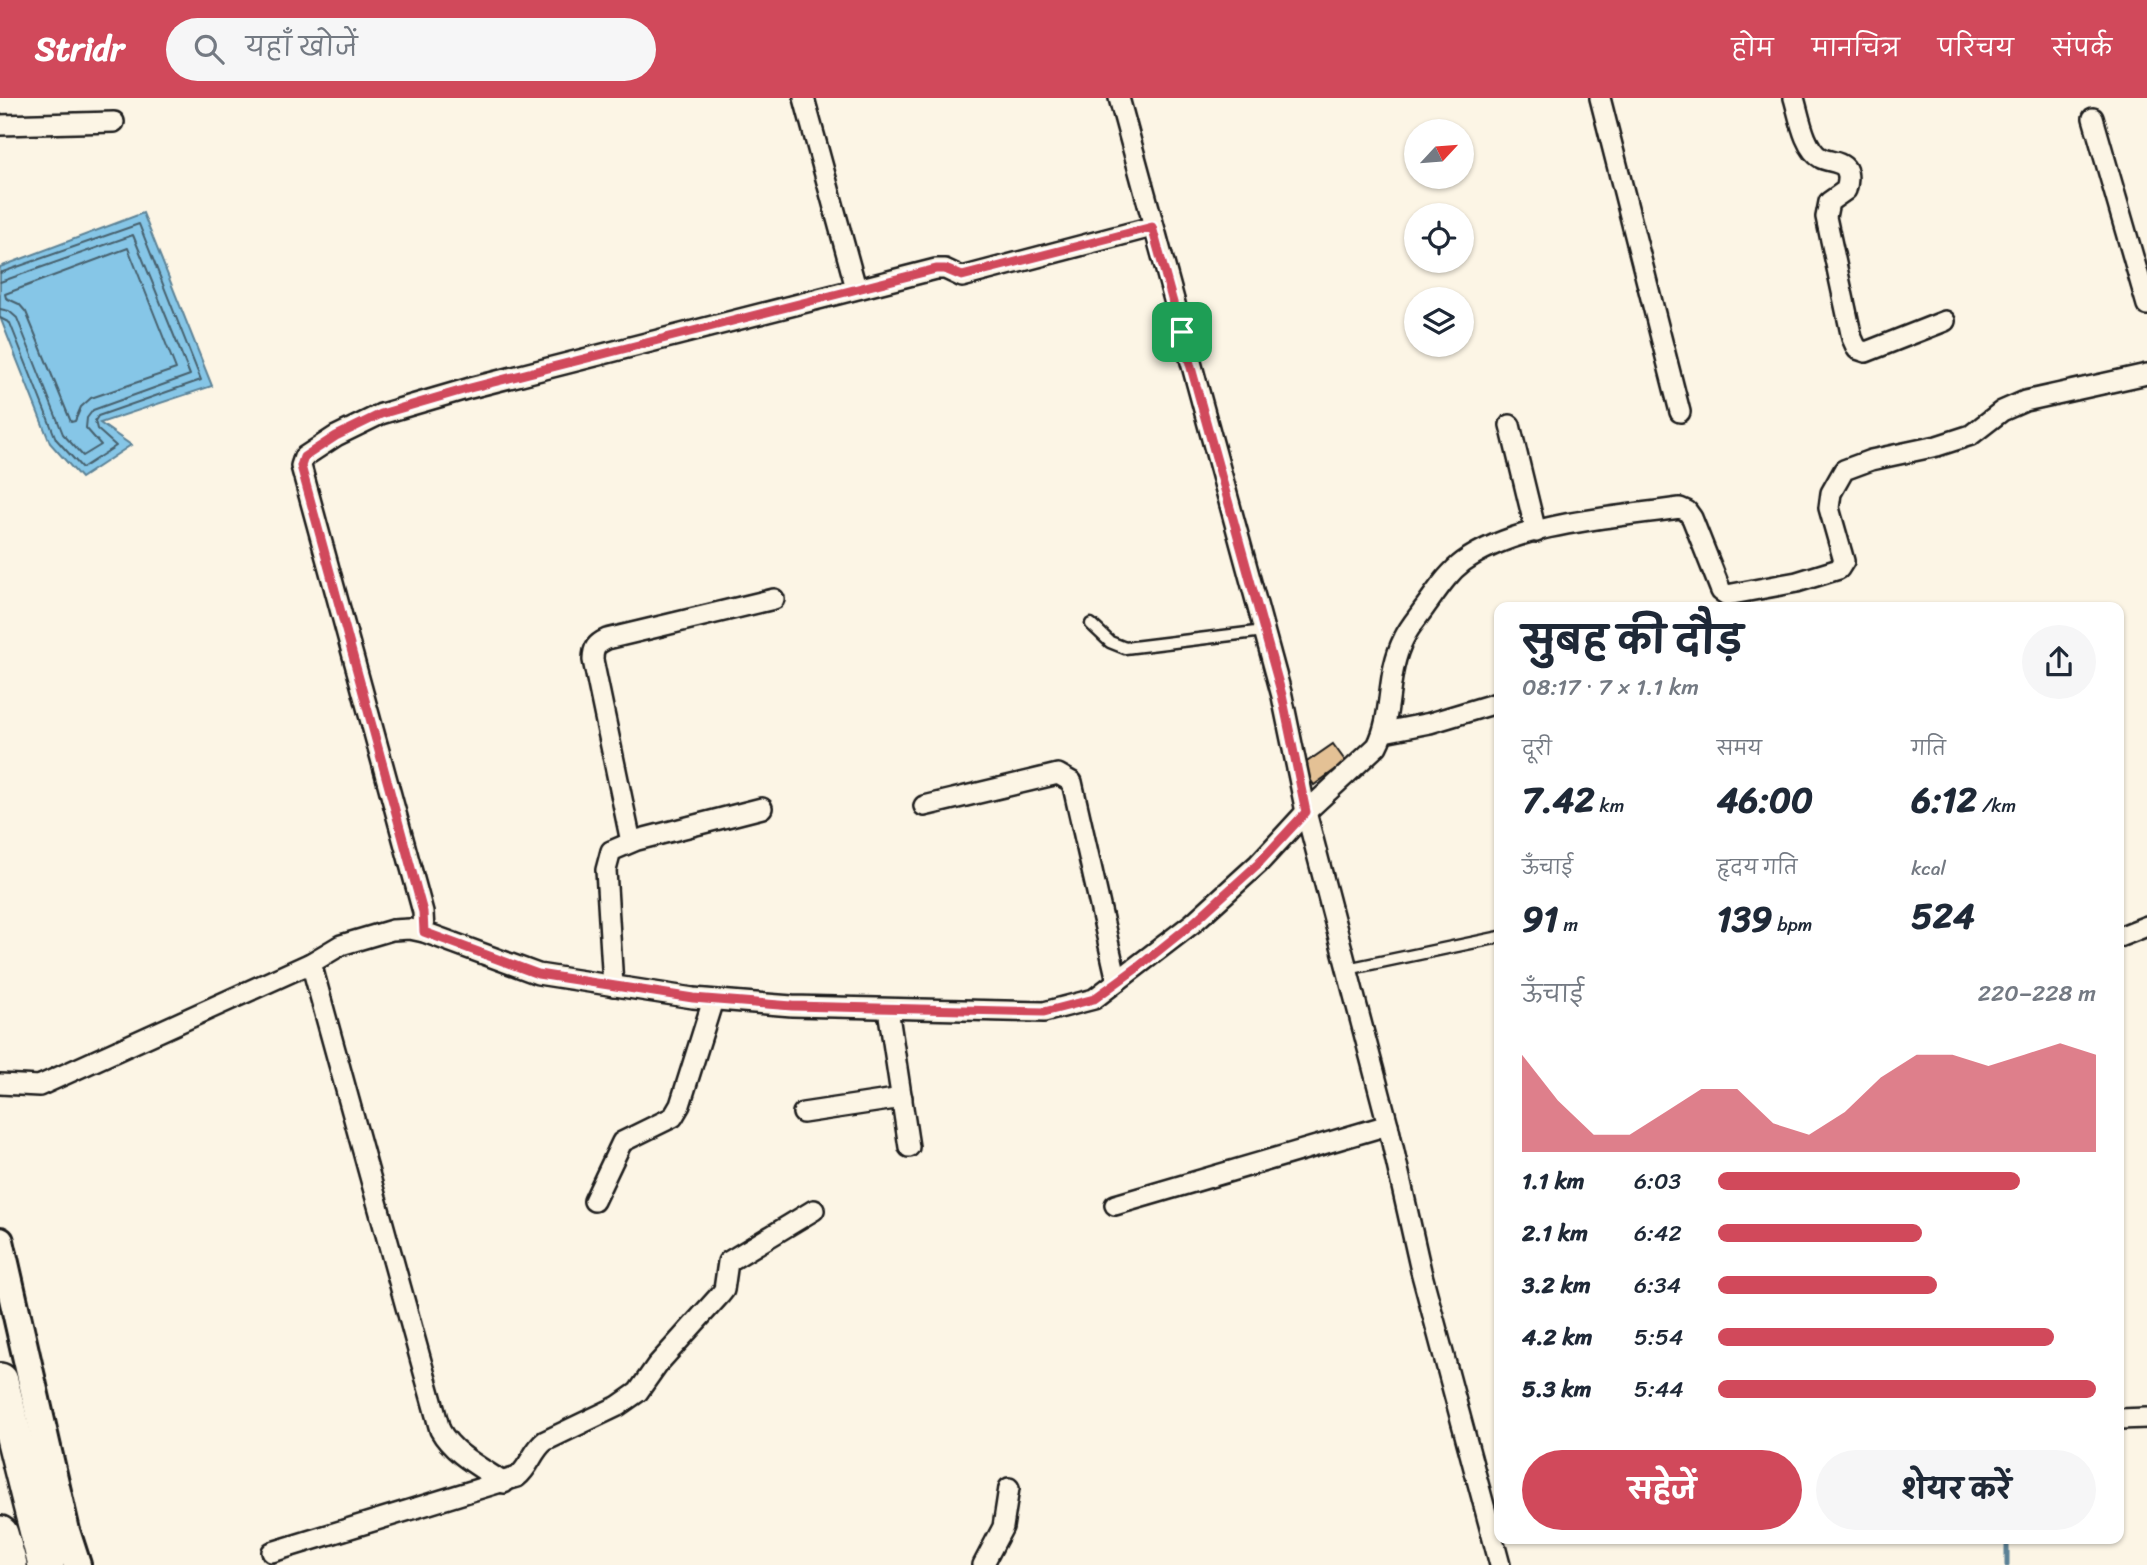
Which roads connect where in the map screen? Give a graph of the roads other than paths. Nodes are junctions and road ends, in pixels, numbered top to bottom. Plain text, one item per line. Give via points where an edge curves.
1 (804, 98) edge
2 (1119, 98) edge
3 (1600, 98) edge
4 (1794, 98) edge
5 (2093, 118) dead end
6 (114, 122) dead end
7 (0, 125) edge
8 (1152, 227) junction
9 (856, 288) junction
10 (2147, 305) edge
11 (1945, 321) dead end
12 (2147, 374) edge
13 (1680, 412) dead end
14 (1510, 425) dead end
15 (1536, 533) junction
16 (775, 599) dead end
17 (1091, 624) dead end
18 (1264, 631) junction
19 (1494, 704) edge
20 (1384, 733) junction
21 (924, 806) dead end
22 (762, 808) dead end
23 (1306, 812) junction
24 (631, 842) junction
25 (2147, 926) edge
26 (424, 932) junction
27 (2124, 935) edge
28 (1494, 938) edge
29 (312, 962) junction
30 (1347, 969) junction
31 (1117, 981) junction
32 (613, 986) junction
33 (713, 1000) junction
34 (888, 1009) junction
35 (0, 1084) edge
36 (902, 1098) junction
37 (803, 1113) dead end
38 (1388, 1125) junction
39 (909, 1147) dead end
40 (594, 1201) dead end
41 (1115, 1205) dead end
42 (814, 1210) dead end
43 (0, 1241) edge
44 (0, 1381) edge
45 (2147, 1418) edge
46 (2124, 1419) edge
47 (504, 1483) junction
48 (1009, 1488) dead end
49 (0, 1534) edge
50 (1494, 1543) edge
51 (1494, 1544) edge
52 (272, 1552) dead end
53 (9, 1565) edge
54 (46, 1565) edge
55 (77, 1565) edge
56 (983, 1565) edge
57 (1500, 1565) edge

1 - 9 street
2 - 8 street
3 - 13 street
4 - 11 street via 1815,154 1842,164 1847,173 1846,190 1829,202 1826,217 1857,349 1866,352
5 - 10 street
6 - 7 street
8 - 9 street via 962,276 941,268
8 - 18 street
9 - 26 street via 381,414 304,457 301,466 423,912
12 - 15 street via 2025,401 2002,411 1971,435 1844,470 1831,493 1829,508 1844,561 1839,569 1797,582 1727,595 1721,591 1692,518 1681,508
14 - 15 street
15 - 20 street via 1484,549 1448,575 1404,636 1391,670
16 - 24 street via 607,639 593,649
17 - 18 lane via 1110,642 1125,648
18 - 23 street
19 - 20 street
20 - 23 street via 1364,761
21 - 31 street via 1058,774 1072,782
22 - 24 street
23 - 30 street
23 - 31 street via 1193,923
24 - 32 street via 608,856 606,870
25 - 27 street
26 - 29 street via 392,930 341,946
26 - 32 street via 538,974
28 - 30 lane
29 - 35 street via 39,1086
29 - 47 street via 440,1430 456,1450
30 - 38 street
31 - 34 street via 1094,999 1044,1012
32 - 33 street
33 - 34 street
33 - 40 street via 681,1105 662,1124 622,1142
34 - 36 street
36 - 37 street
36 - 39 street
38 - 41 street
38 - 50 street via 1421,1270
42 - 47 street via 728,1262 724,1290 638,1392 545,1441 525,1470
43 - 55 street
44 - 54 highway
45 - 46 street
47 - 52 street
48 - 56 street via 1003,1527
49 - 53 highway
51 - 57 street

